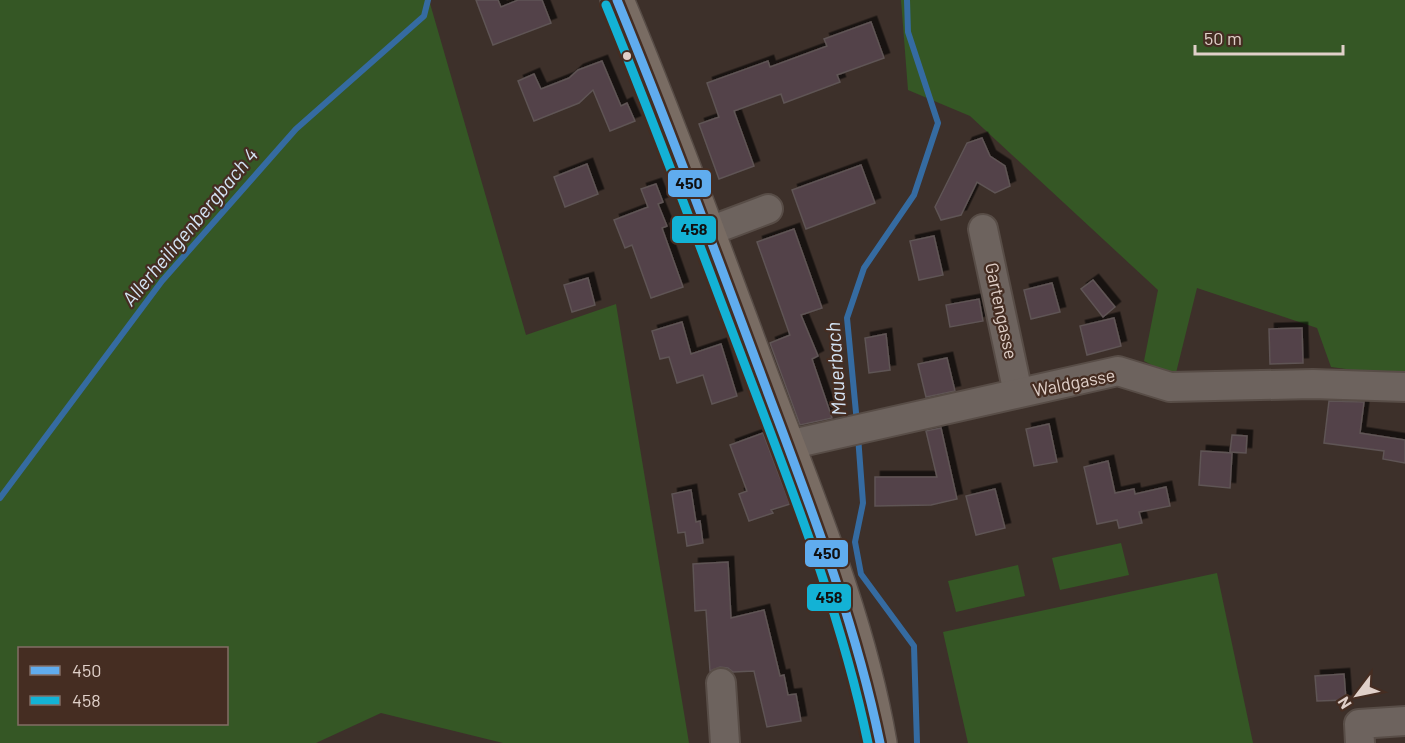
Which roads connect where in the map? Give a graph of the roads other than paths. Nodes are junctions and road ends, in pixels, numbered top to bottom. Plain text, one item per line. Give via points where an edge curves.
1 (617, 0) edge
2 (768, 209) dead end
3 (983, 229) dead end
4 (707, 232) junction
5 (1405, 387) edge
6 (1018, 393) junction
7 (788, 445) junction
8 (722, 683) dead end
9 (1405, 721) edge
10 (725, 743) edge
11 (880, 743) edge
12 (1360, 743) edge

1 - 4 main road
2 - 4 street
3 - 6 street, Gartengasse
4 - 7 main road
5 - 6 street, Waldgasse via 1170,387 1118,371
6 - 7 street, Waldgasse
7 - 11 main road via 850,618
8 - 10 street
9 - 12 street via 1359,724

